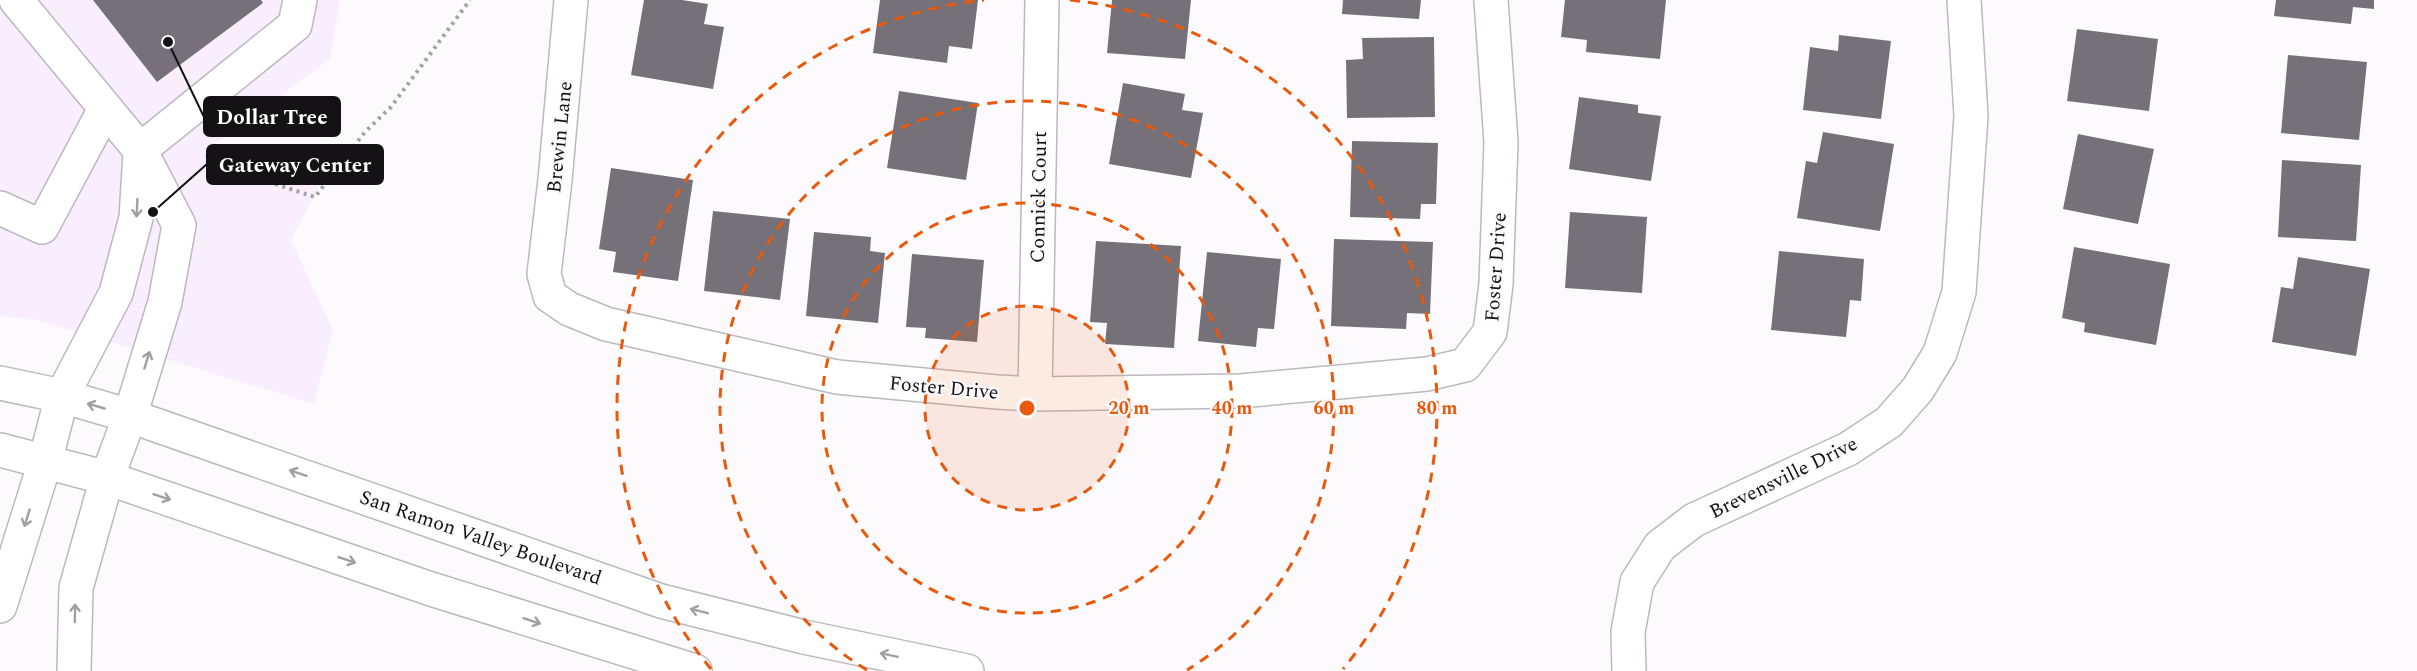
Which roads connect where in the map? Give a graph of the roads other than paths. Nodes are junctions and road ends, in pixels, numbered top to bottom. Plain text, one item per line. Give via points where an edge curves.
1 (16, 0) edge
2 (300, 0) edge
3 (571, 0) edge
4 (1042, 0) edge
5 (1491, 0) edge
6 (1964, 0) edge
7 (105, 108) junction
8 (140, 150) junction
9 (0, 208) edge
10 (544, 274) joint
11 (0, 383) edge
12 (1035, 394) junction
13 (62, 396) junction
14 (130, 416) junction
15 (0, 450) edge
16 (45, 462) junction
17 (107, 478) junction
18 (0, 606) edge
19 (74, 671) edge
20 (695, 671) edge
21 (967, 671) edge
22 (1629, 671) edge

1 - 7 main road
2 - 8 main road via 295,25
3 - 10 main road, Brewin Lane
4 - 12 main road, Connick Court
5 - 12 main road, Foster Drive via 1501,142 1496,285 1490,332 1465,365 1427,374 1240,391
6 - 22 main road, Brevensville Drive via 1971,116 1959,292 1940,353 1918,389 1889,422 1848,449 1694,520 1660,546 1637,582 1628,632
7 - 8 main road
7 - 9 main road via 42,226
8 -> 13 main road via 136,218 116,293
14 -> 8 main road via 165,302 179,225
10 - 12 main road, Foster Drive via 550,296 569,309 606,324 837,377
11 - 13 main road, San Ramon Valley Boulevard
14 -> 13 main road, San Ramon Valley Boulevard
13 - 16 main road
14 - 17 main road
21 -> 14 main road, San Ramon Valley Boulevard via 804,637 662,601
15 - 16 main road
16 - 17 main road
16 -> 18 main road
19 -> 17 main road via 76,588
17 -> 20 main road via 431,589

